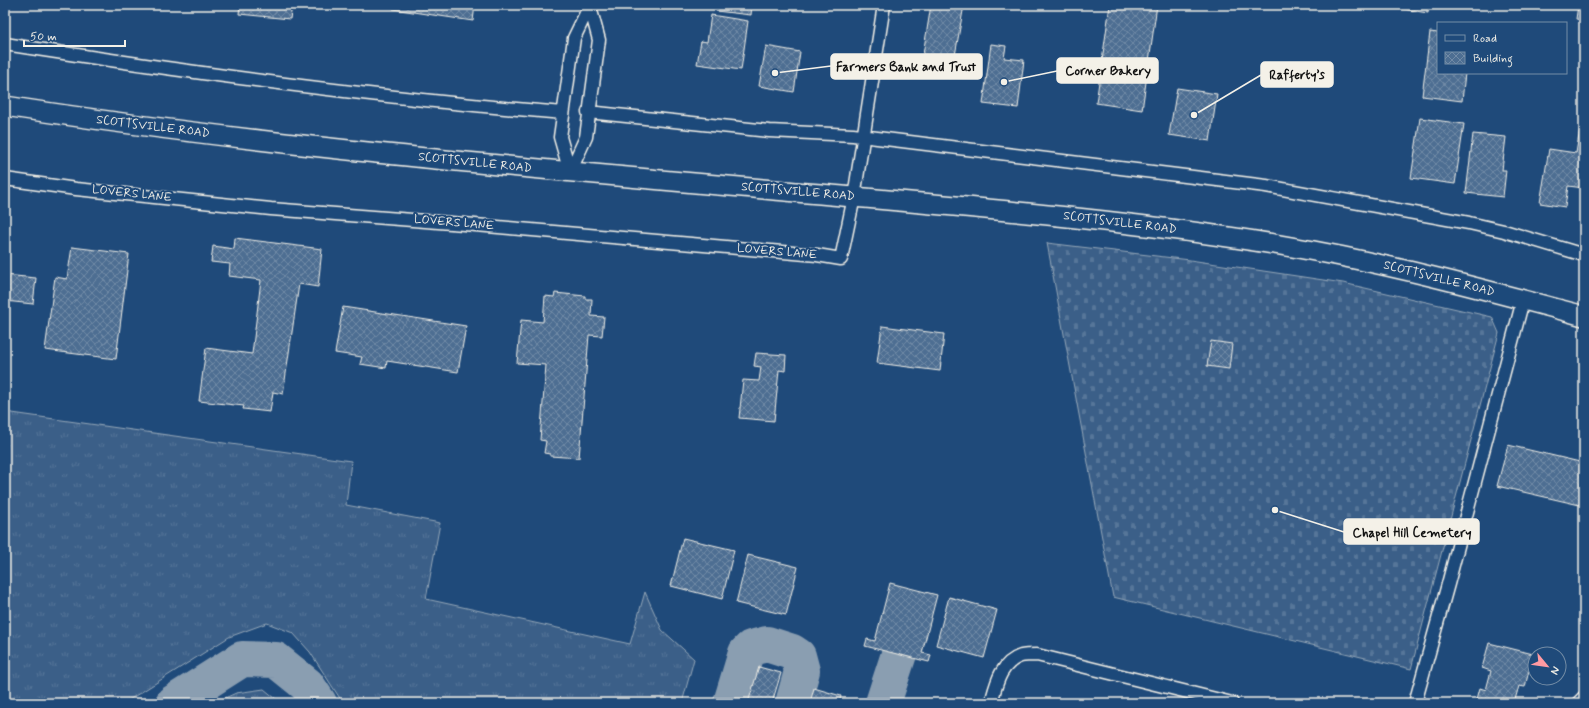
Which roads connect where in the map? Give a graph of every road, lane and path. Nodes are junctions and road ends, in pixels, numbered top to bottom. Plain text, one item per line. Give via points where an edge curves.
1 (884, 5) edge
2 (590, 6) edge
3 (5, 44) edge
4 (5, 106) edge
5 (588, 112) junction
6 (563, 113) junction
7 (864, 137) junction
8 (570, 172) junction
9 (5, 179) edge
10 (854, 197) junction
11 (1584, 255) edge
12 (1523, 300) junction
13 (1584, 316) edge
14 (1584, 697) edge
15 (991, 703) edge
16 (1232, 703) edge
17 (1415, 703) edge
18 (1578, 703) edge

1 - 7 street
2 - 5 street via 599,40
2 - 6 street via 574,38
3 - 6 street via 268,82
4 - 8 main road, SCOTTSVILLE ROAD via 212,135
5 - 7 street via 768,131
5 - 8 street via 586,137
6 - 8 street via 560,137
7 - 10 street
7 - 11 street via 1266,186 1469,223
8 - 10 main road, SCOTTSVILLE ROAD
9 - 10 street, LOVERS LANE via 271,209 841,259
10 - 12 main road, SCOTTSVILLE ROAD via 1092,220 1279,245 1395,268
12 - 13 main road, SCOTTSVILLE ROAD
12 - 17 street
14 - 18 street
15 - 16 street via 998,676 1008,664 1020,656 1037,655

